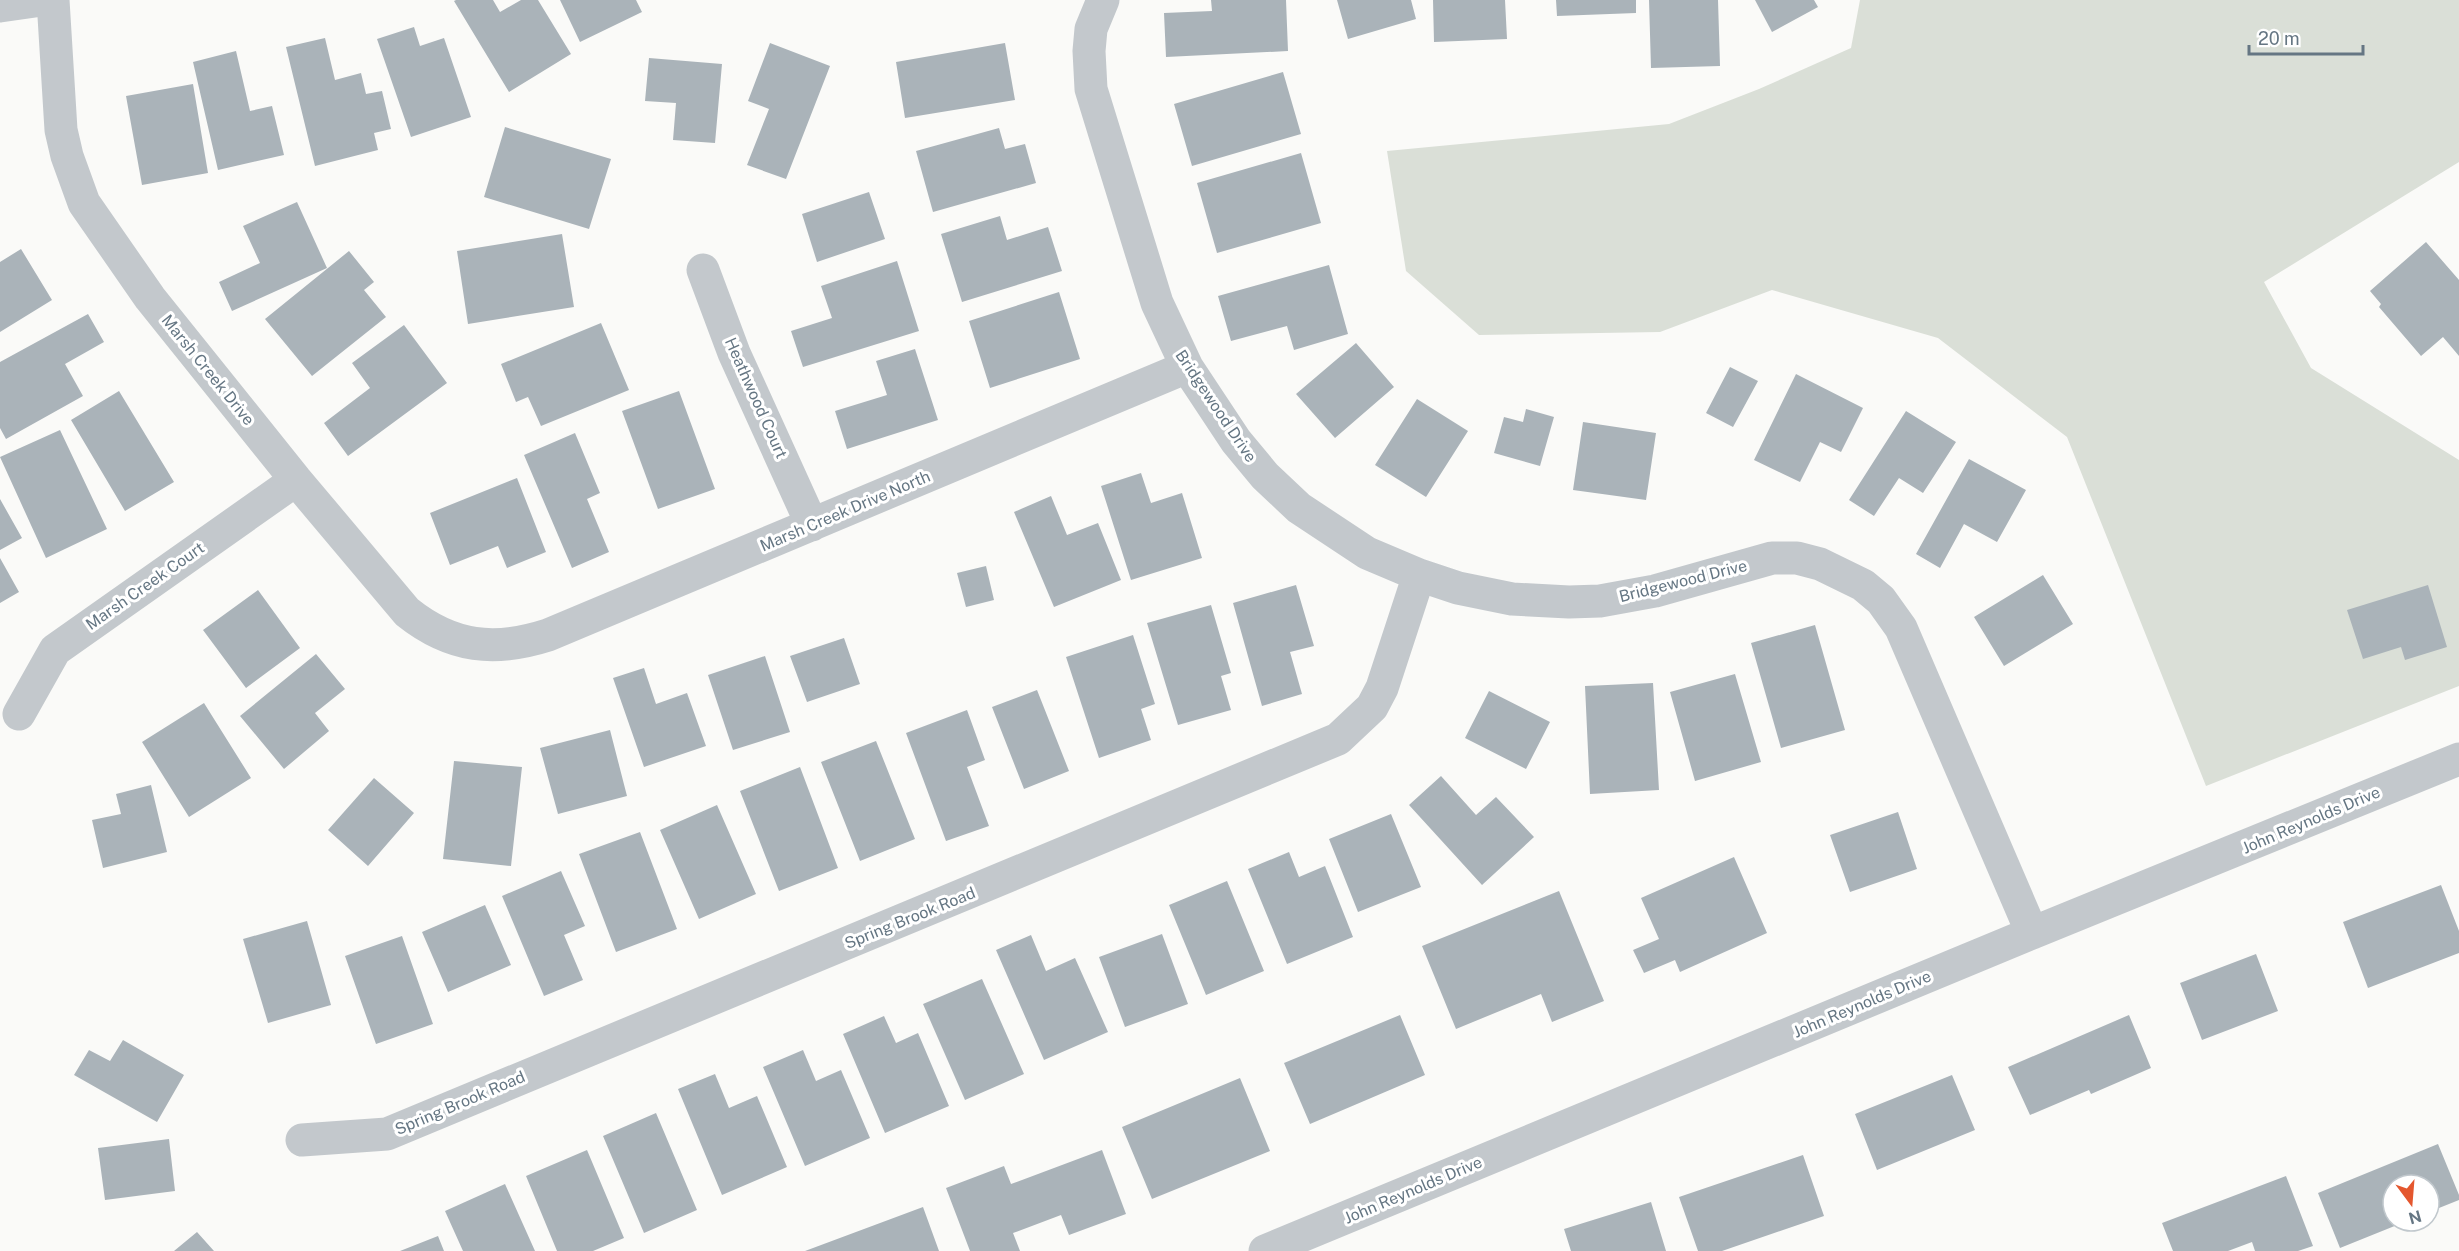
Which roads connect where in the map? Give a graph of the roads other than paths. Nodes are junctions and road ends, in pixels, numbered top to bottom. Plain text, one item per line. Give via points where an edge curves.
1 (42, 0) edge
2 (53, 0) edge
3 (1103, 0) edge
4 (0, 6) edge
5 (703, 270) dead end
6 (1187, 367) junction
7 (296, 480) junction
8 (812, 525) junction
9 (1419, 575) junction
10 (500, 646) joint
11 (19, 714) dead end
12 (2459, 759) edge
13 (2032, 933) junction
14 (302, 1140) dead end
15 (1265, 1251) edge

1 - 4 street
2 - 7 street, Marsh Creek Drive via 61,130 84,203 150,298
3 - 6 street, Bridgewood Drive via 1091,29 1091,89 1157,303
5 - 8 street, Heathwood Court via 734,353
6 - 8 street, Marsh Creek Drive North
6 - 9 street, Bridgewood Drive via 1236,441 1299,508 1367,553
7 - 10 street, Marsh Creek Drive via 415,619 459,642
7 - 11 street, Marsh Creek Court via 56,650
8 - 10 street, Marsh Creek Drive North via 548,635
9 - 13 street, Bridgewood Drive via 1512,599 1579,602 1654,591 1772,558 1797,558 1820,564 1863,585 1881,600 1901,627
9 - 14 street, Spring Brook Road via 1382,688 1372,707 1338,739 387,1134
12 - 13 street, John Reynolds Drive
13 - 15 street, John Reynolds Drive

